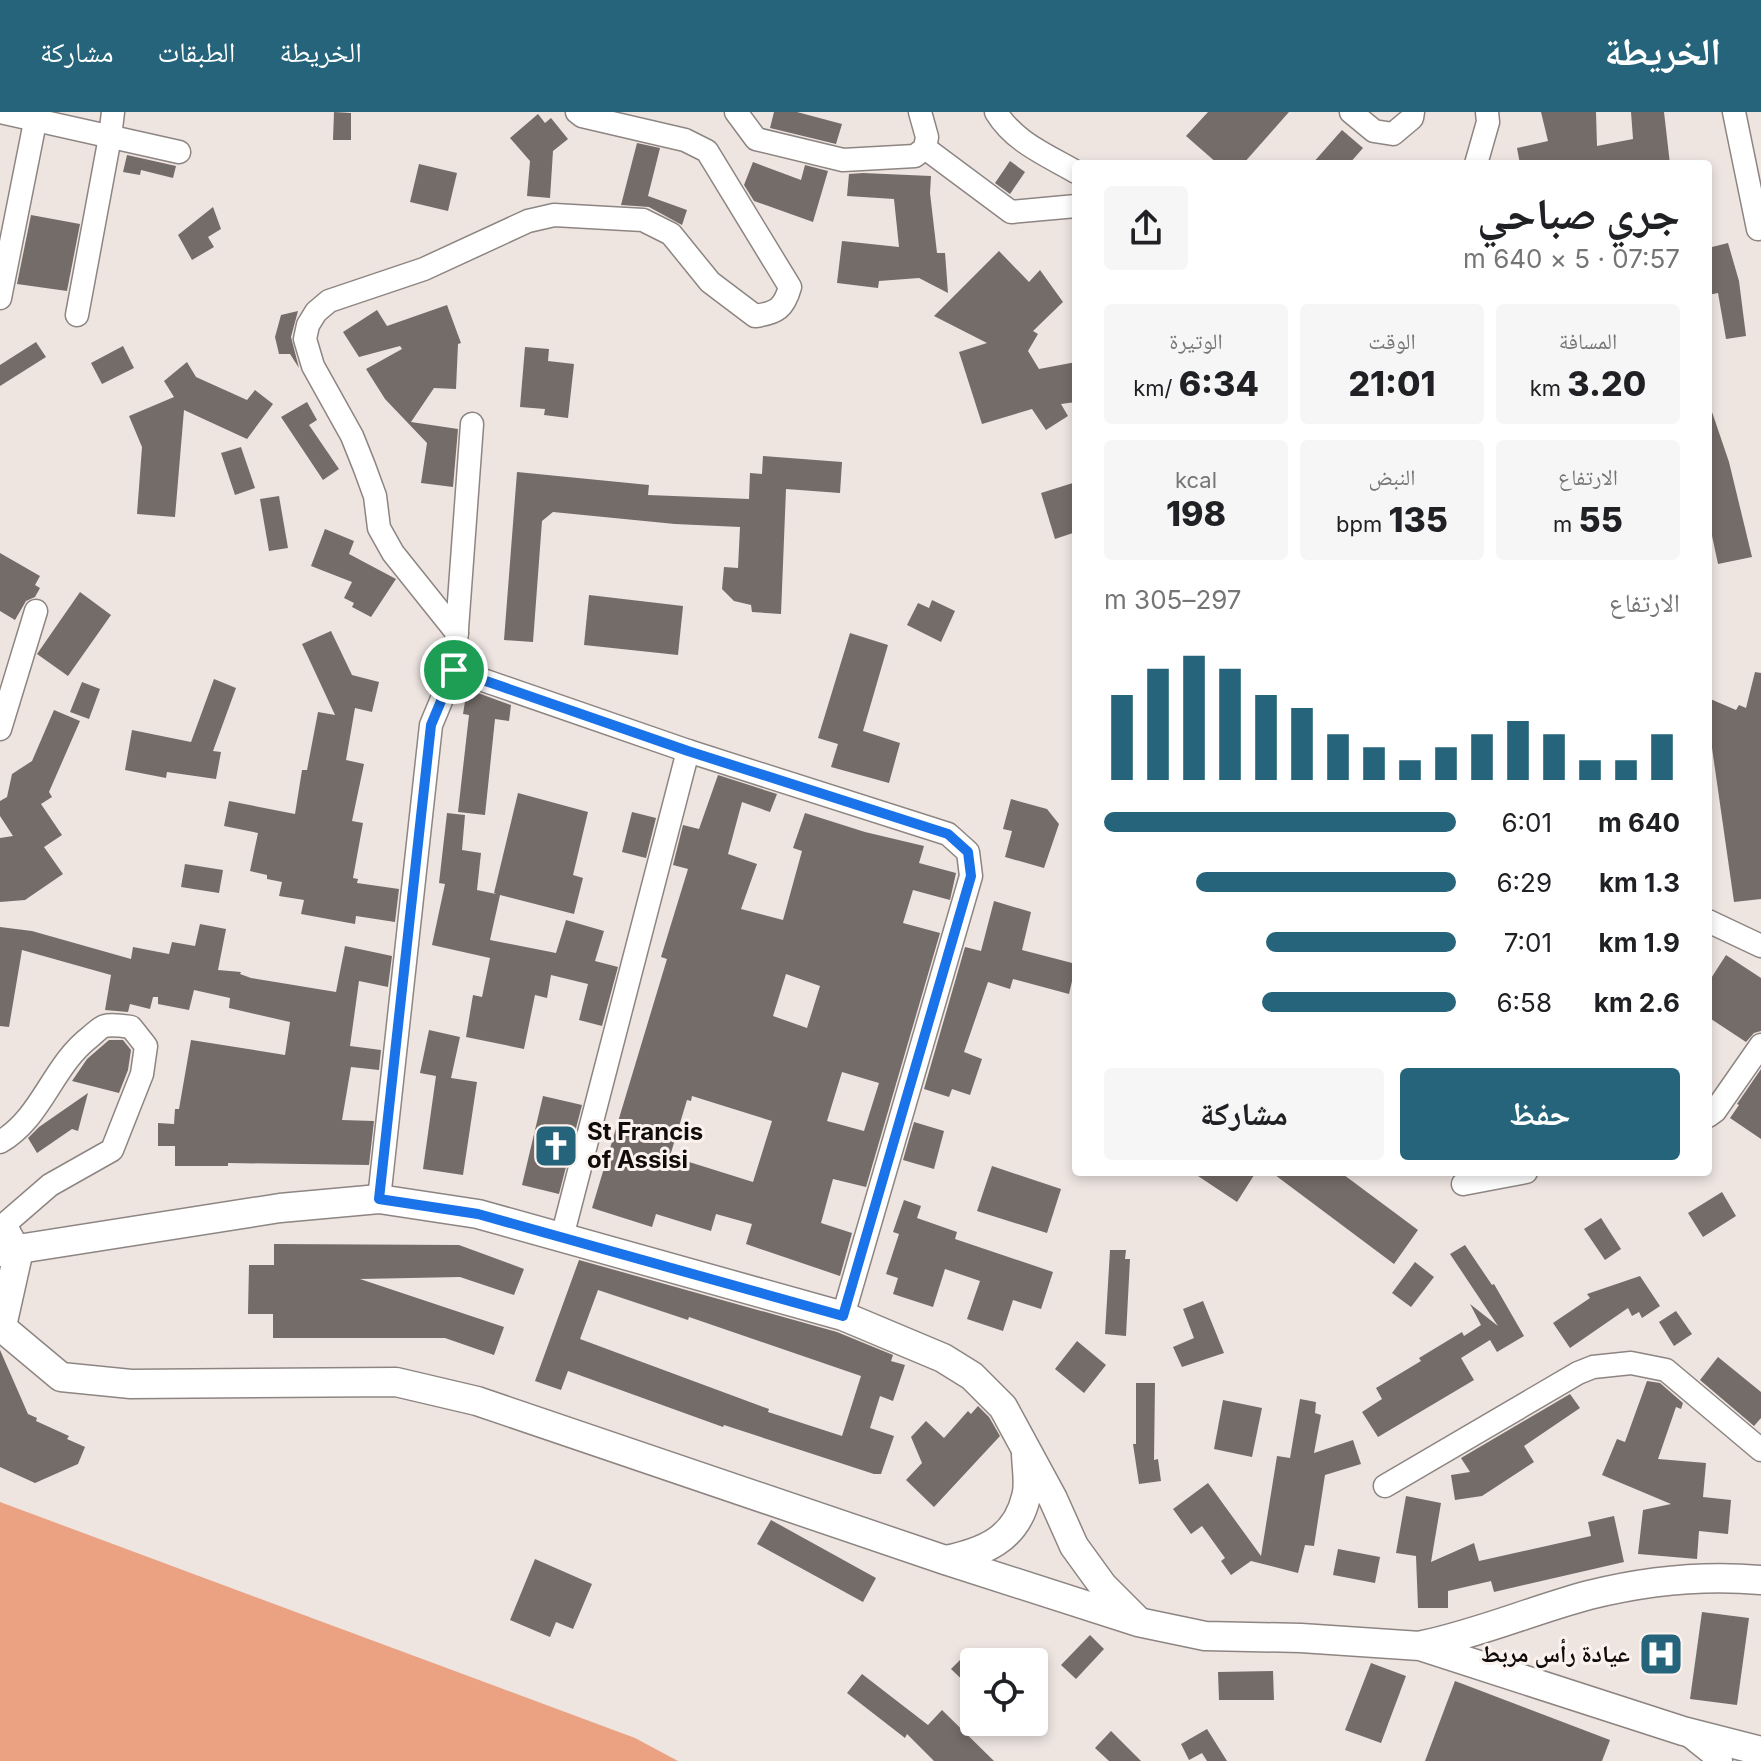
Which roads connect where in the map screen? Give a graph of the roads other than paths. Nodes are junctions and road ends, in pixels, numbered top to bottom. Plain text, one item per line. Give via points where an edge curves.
1 (0, 112) edge
2 (113, 112) edge
3 (577, 112) edge
4 (736, 112) edge
5 (920, 112) edge
6 (996, 112) edge
7 (1351, 112) edge
8 (1413, 112) edge
9 (1487, 112) edge
10 (1734, 112) edge
11 (37, 117) edge
12 (110, 137) junction
13 (925, 148) junction
14 (179, 152) dead end
15 (1477, 160) edge
16 (1072, 170) edge
17 (1072, 206) edge
18 (1758, 229) dead end
19 (0, 298) edge
20 (77, 315) dead end
21 (472, 424) dead end
22 (36, 611) dead end
23 (457, 633) junction
24 (454, 670) junction
25 (0, 729) edge
26 (688, 751) junction
27 (1712, 923) edge
28 (1761, 946) edge
29 (1761, 1045) edge
30 (1712, 1113) edge
31 (0, 1142) edge
32 (1505, 1176) edge
33 (1463, 1184) dead end
34 (379, 1199) junction
35 (562, 1237) junction
36 (10, 1251) edge
37 (843, 1316) junction
38 (1, 1326) edge
39 (1026, 1446) junction
40 (1761, 1450) edge
41 (1385, 1486) dead end
42 (945, 1560) junction
43 (1761, 1580) edge
44 (1138, 1622) junction
45 (1420, 1646) junction
46 (1683, 1731) junction
47 (1761, 1751) edge
48 (1721, 1761) edge

1 - 11 street
2 - 12 street
3 - 23 street via 685,140 707,151 790,287 785,304 774,313 755,316 710,282 671,234 643,220 554,215 329,301 316,312 305,339 313,366 352,436 375,496 379,528
4 - 13 street via 756,139 843,160 915,156
5 - 13 street
6 - 16 street via 1024,142
7 - 8 street via 1374,131 1393,134
9 - 15 street
10 - 18 street
11 - 12 street
11 - 19 street
12 - 14 street
12 - 20 street
13 - 17 street via 1011,212
21 - 23 street
22 - 25 street
23 - 24 street
24 - 26 street
24 - 34 street via 431,725
26 - 35 street
26 - 37 street via 948,834 968,852 971,876
27 - 28 street
29 - 30 street
31 - 36 street via 29,1119 50,1082 82,1043 105,1026 131,1027 146,1046 142,1074 112,1150 50,1185 5,1224
32 - 33 street
34 - 35 main road via 478,1214
34 - 36 main road via 280,1208
35 - 37 main road
36 - 38 main road
37 - 39 main road via 943,1358 972,1376 1003,1407
38 - 42 main road via 61,1377 131,1384 396,1382 477,1401
39 - 42 main road via 1027,1496 1017,1520 979,1553
39 - 44 main road via 1074,1546
40 - 41 street via 1666,1370 1631,1363 1578,1373
42 - 44 main road
43 - 45 main road via 1649,1582
44 - 45 main road via 1205,1636
45 - 46 main road
46 - 47 main road
46 - 48 street

